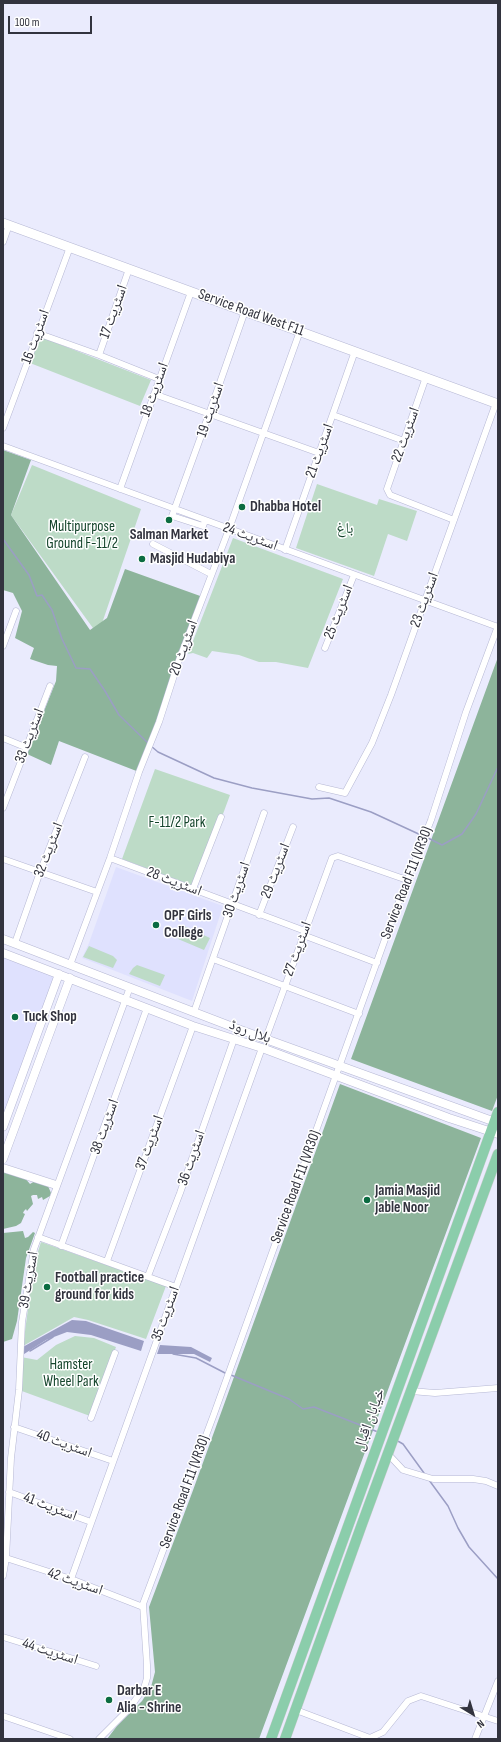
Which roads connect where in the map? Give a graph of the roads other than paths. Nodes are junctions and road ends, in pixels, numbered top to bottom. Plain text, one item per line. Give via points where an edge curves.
1 (6, 224) edge
2 (3, 242) edge
3 (70, 247) junction
4 (129, 268) junction
5 (191, 292) junction
6 (245, 311) junction
7 (300, 331) junction
8 (37, 333) junction
9 (355, 351) junction
10 (99, 355) junction
11 (426, 377) junction
12 (159, 379) junction
13 (154, 394) junction
14 (497, 403) edge
15 (210, 414) junction
16 (333, 415) junction
17 (3, 428) edge
18 (264, 434) junction
19 (404, 441) junction
20 (3, 446) edge
21 (319, 453) junction
22 (120, 488) junction
23 (175, 509) junction
24 (454, 520) junction
25 (229, 529) junction
26 (153, 544) dead end
27 (285, 550) junction
28 (211, 574) junction
29 (354, 575) junction
30 (425, 601) junction
31 (16, 611) dead end
32 (498, 626) edge
33 (3, 646) edge
34 (325, 648) dead end
35 (50, 686) dead end
36 (3, 738) edge
37 (25, 747) junction
38 (85, 757) dead end
39 (319, 787) dead end
40 (3, 808) edge
41 (264, 813) dead end
42 (221, 817) dead end
43 (293, 827) dead end
44 (110, 858) junction
45 (3, 859) edge
46 (40, 872) junction
47 (407, 880) junction
48 (193, 889) junction
49 (97, 892) junction
50 (232, 905) junction
51 (259, 916) junction
52 (304, 933) junction
53 (3, 939) edge
54 (15, 944) junction
55 (3, 953) edge
56 (213, 959) junction
57 (377, 963) junction
58 (70, 965) junction
59 (59, 974) junction
60 (70, 978) junction
61 (284, 986) junction
62 (130, 988) junction
63 (125, 999) junction
64 (147, 1008) junction
65 (194, 1012) junction
66 (359, 1014) junction
67 (193, 1026) junction
68 (266, 1038) junction
69 (234, 1039) junction
70 (262, 1048) junction
71 (340, 1065) junction
72 (335, 1076) junction
73 (498, 1112) edge
74 (496, 1122) edge
75 (3, 1127) edge
76 (494, 1133) edge
77 (498, 1154) edge
78 (3, 1159) edge
79 (3, 1168) edge
80 (56, 1185) junction
81 (468, 1194) junction
82 (482, 1198) junction
83 (38, 1238) junction
84 (61, 1246) junction
85 (107, 1262) junction
86 (148, 1276) junction
87 (176, 1287) junction
88 (115, 1354) dead end
89 (398, 1387) junction
90 (498, 1388) edge
91 (411, 1391) junction
92 (91, 1418) dead end
93 (14, 1427) junction
94 (389, 1455) junction
95 (113, 1461) junction
96 (498, 1486) edge
97 (9, 1492) junction
98 (92, 1522) junction
99 (6, 1558) junction
100 (3, 1576) edge
101 (71, 1579) junction
102 (144, 1607) junction
103 (3, 1637) edge
104 (305, 1645) junction
105 (318, 1650) junction
106 (96, 1666) dead end
107 (498, 1681) edge
108 (295, 1714) junction
109 (3, 1716) edge
110 (484, 1716) junction
111 (498, 1721) edge
112 (70, 1739) edge
113 (99, 1739) edge
114 (271, 1739) edge
115 (285, 1739) edge
116 (294, 1739) edge
117 (475, 1739) edge

1 - 2 street
1 - 3 main road, Service Road West F11
3 - 4 main road, Service Road West F11
3 - 8 street, اسٹریٹ 16
4 - 5 main road, Service Road West F11
4 - 10 street, اسٹریٹ 17
5 - 6 main road, Service Road West F11
5 - 12 street, اسٹریٹ 18
6 - 7 main road, Service Road West F11
6 - 15 street, اسٹریٹ 19
7 - 9 main road, Service Road West F11
7 - 18 street, اسٹریٹ 20
8 - 10 street
8 - 17 street, اسٹریٹ 16
9 - 11 main road, Service Road West F11
9 - 16 street, اسٹریٹ 21
10 - 12 street
11 - 14 main road, Service Road West F11
11 - 19 street, اسٹریٹ 22
12 - 13 street, اسٹریٹ 18
13 - 15 street
13 - 22 street, اسٹریٹ 18
14 - 24 street, اسٹریٹ 23
15 - 18 street
15 - 23 street, اسٹریٹ 19
16 - 19 street
16 - 21 street, اسٹریٹ 21
18 - 21 street
18 - 25 street, اسٹریٹ 20
19 - 24 street, اسٹریٹ 22 via 387,492
20 - 22 street, اسٹریٹ 24
21 - 27 street, اسٹریٹ 21
22 - 23 street, اسٹریٹ 24
23 - 25 street, اسٹریٹ 24
24 - 30 street, اسٹریٹ 23
25 - 27 street, اسٹریٹ 24
25 - 28 street, اسٹریٹ 20
26 - 28 street
27 - 29 street, اسٹریٹ 24
28 - 44 street, اسٹریٹ 20
29 - 30 street, اسٹریٹ 24
29 - 34 street, اسٹریٹ 25
30 - 32 street, اسٹریٹ 24
30 - 39 street, اسٹریٹ 23 via 374,736 345,793
31 - 33 street
32 - 47 street, Service Road F11 (VR30) via 466,712 431,820
35 - 37 street, اسٹریٹ 33
36 - 37 street
37 - 40 street, اسٹریٹ 33
38 - 46 street, اسٹریٹ 32
41 - 50 street, اسٹریٹ 30
42 - 48 street
43 - 51 street, اسٹریٹ 29
44 - 48 street, اسٹریٹ 28
44 - 49 street, اسٹریٹ 20
45 - 46 street
46 - 49 street
46 - 54 street, اسٹریٹ 32
47 - 52 street, اسٹریٹ 27 via 335,856 331,860
47 - 57 street, Service Road F11 (VR30)
48 - 50 street, اسٹریٹ 28
49 - 58 street, اسٹریٹ 20
50 - 51 street, اسٹریٹ 28
50 - 56 street, اسٹریٹ 30
51 - 52 street, اسٹریٹ 28
52 - 57 street, اسٹریٹ 28
52 - 61 street, اسٹریٹ 27
53 - 54 street, ہلال روڈ
54 - 58 street, ہلال روڈ
55 - 59 street, ہلال روڈ
56 - 61 street
56 - 65 street, اسٹریٹ 30
57 - 66 street, Service Road F11 (VR30)
58 - 62 street, ہلال روڈ
59 - 60 street, ہلال روڈ
59 - 75 street
60 - 63 street, ہلال روڈ
60 - 78 street
61 - 66 street
61 - 68 street, اسٹریٹ 27
62 - 63 street, اسٹریٹ 39
62 - 65 street, ہلال روڈ
63 - 64 street, ہلال روڈ
63 - 80 street, اسٹریٹ 39
64 - 67 street, ہلال روڈ
64 - 84 street, اسٹریٹ 38
65 - 68 street, ہلال روڈ
66 - 71 street, Service Road F11 (VR30)
67 - 69 street, ہلال روڈ
67 - 85 street, اسٹریٹ 37
68 - 71 street, ہلال روڈ
69 - 70 street, ہلال روڈ
69 - 86 street, اسٹریٹ 36
70 - 72 street, ہلال روڈ
70 - 87 street, اسٹریٹ 35
71 - 72 street, Service Road F11 (VR30)
71 - 74 street, ہلال روڈ
72 - 76 street, ہلال روڈ
72 - 102 street, Service Road F11 (VR30)
73 - 74 main road, خیابان اقبال
74 - 76 main road, خیابان اقبال
76 - 81 main road, خیابان اقبال
77 - 82 main road, خیابان اقبال
79 - 80 street
80 - 83 street, اسٹریٹ 39
81 - 82 main road
81 - 89 main road, خیابان اقبال
82 - 91 main road, خیابان اقبال
83 - 84 street
83 - 93 street, اسٹریٹ 39 via 22,1322 18,1405
84 - 85 street
85 - 86 street
86 - 87 street
87 - 95 street, اسٹریٹ 35
88 - 92 street
89 - 91 main road
89 - 104 main road, خیابان اقبال
90 - 91 street via 434,1393
91 - 94 main road, خیابان اقبال
93 - 95 street, اسٹریٹ 40
93 - 97 street, اسٹریٹ 39
94 - 96 street via 403,1470 433,1479 473,1479
94 - 105 main road, خیابان اقبال
95 - 98 street, اسٹریٹ 35
97 - 98 street, اسٹریٹ 41
97 - 99 street, اسٹریٹ 39
98 - 101 street, اسٹریٹ 35
99 - 100 street, اسٹریٹ 39
99 - 101 street, اسٹریٹ 42
101 - 102 street, اسٹریٹ 42
102 - 113 street, Service Road F11 (VR30) via 147,1665 144,1688 128,1710
103 - 106 street, اسٹریٹ 44
104 - 105 main road
104 - 114 main road, خیابان اقبال
105 - 108 main road, خیابان اقبال
107 - 110 street
108 - 110 street via 370,1738 383,1732 408,1701 421,1696
108 - 115 main road, خیابان اقبال
108 - 116 main road
109 - 112 street
110 - 111 street
110 - 117 street

